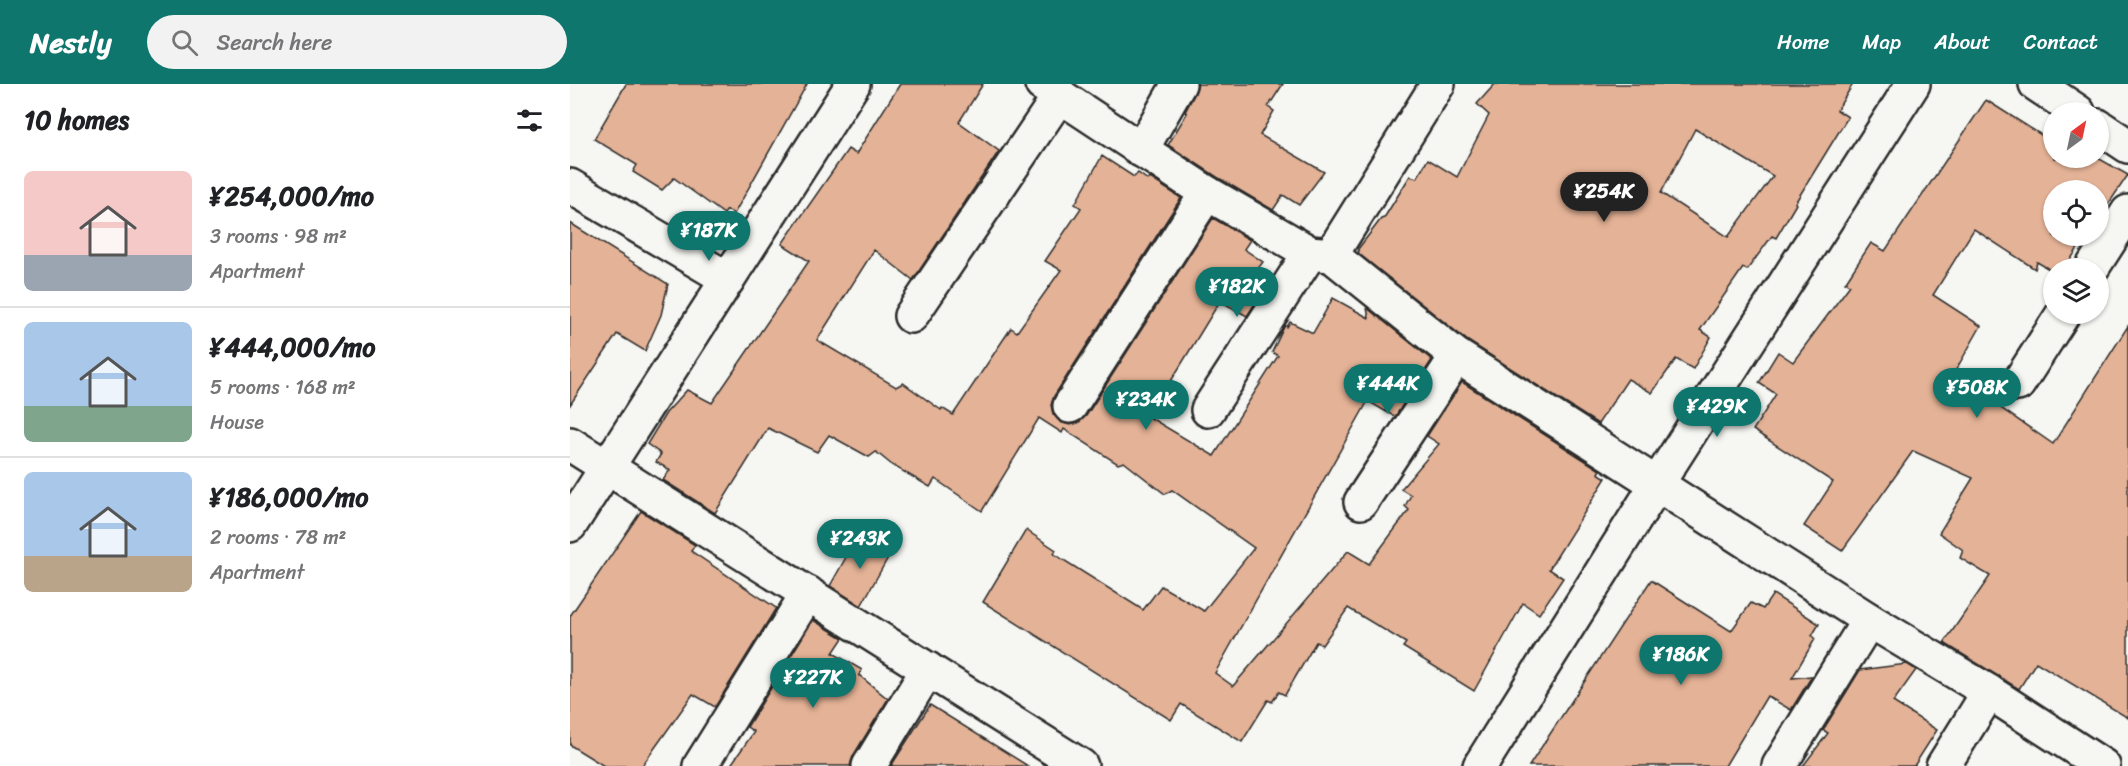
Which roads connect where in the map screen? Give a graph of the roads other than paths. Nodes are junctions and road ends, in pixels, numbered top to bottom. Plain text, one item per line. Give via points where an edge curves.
1 (853, 84) edge
2 (1179, 84) edge
3 (1437, 84) edge
4 (1913, 84) edge
5 (2036, 84) edge
6 (1051, 90) edge
7 (2063, 102) edge
8 (2109, 133) edge
9 (2128, 146) edge
10 (1141, 150) junction
11 (570, 186) edge
12 (1207, 193) junction
13 (2128, 212) edge
14 (1321, 254) junction
15 (2098, 258) edge
16 (728, 279) junction
17 (911, 316) dead end
18 (2057, 324) edge
19 (1457, 356) junction
20 (2018, 384) dead end
21 (1070, 406) dead end
22 (1208, 410) dead end
23 (570, 444) edge
24 (607, 467) junction
25 (1657, 484) junction
26 (1361, 502) dead end
27 (570, 525) edge
28 (808, 593) junction
29 (1869, 620) junction
30 (928, 669) junction
31 (1989, 692) junction
32 (700, 766) edge
33 (869, 766) edge
34 (1082, 766) edge
35 (1480, 766) edge
36 (1779, 766) edge
37 (1943, 766) edge
38 (2103, 766) edge

1 - 16 street
2 - 10 street
3 - 14 street
4 - 25 street
5 - 7 street
6 - 10 street
6 - 17 street
8 - 9 street
10 - 12 street
11 - 16 street
12 - 14 street
12 - 21 street
13 - 15 street
14 - 19 street
14 - 22 street
16 - 24 street
18 - 20 street
19 - 25 street
19 - 26 street
23 - 24 street
24 - 27 street
24 - 28 street
25 - 29 street
25 - 35 street
28 - 30 street
28 - 32 street
29 - 31 street
29 - 36 street
30 - 33 street
30 - 34 street
31 - 37 street
31 - 38 street

